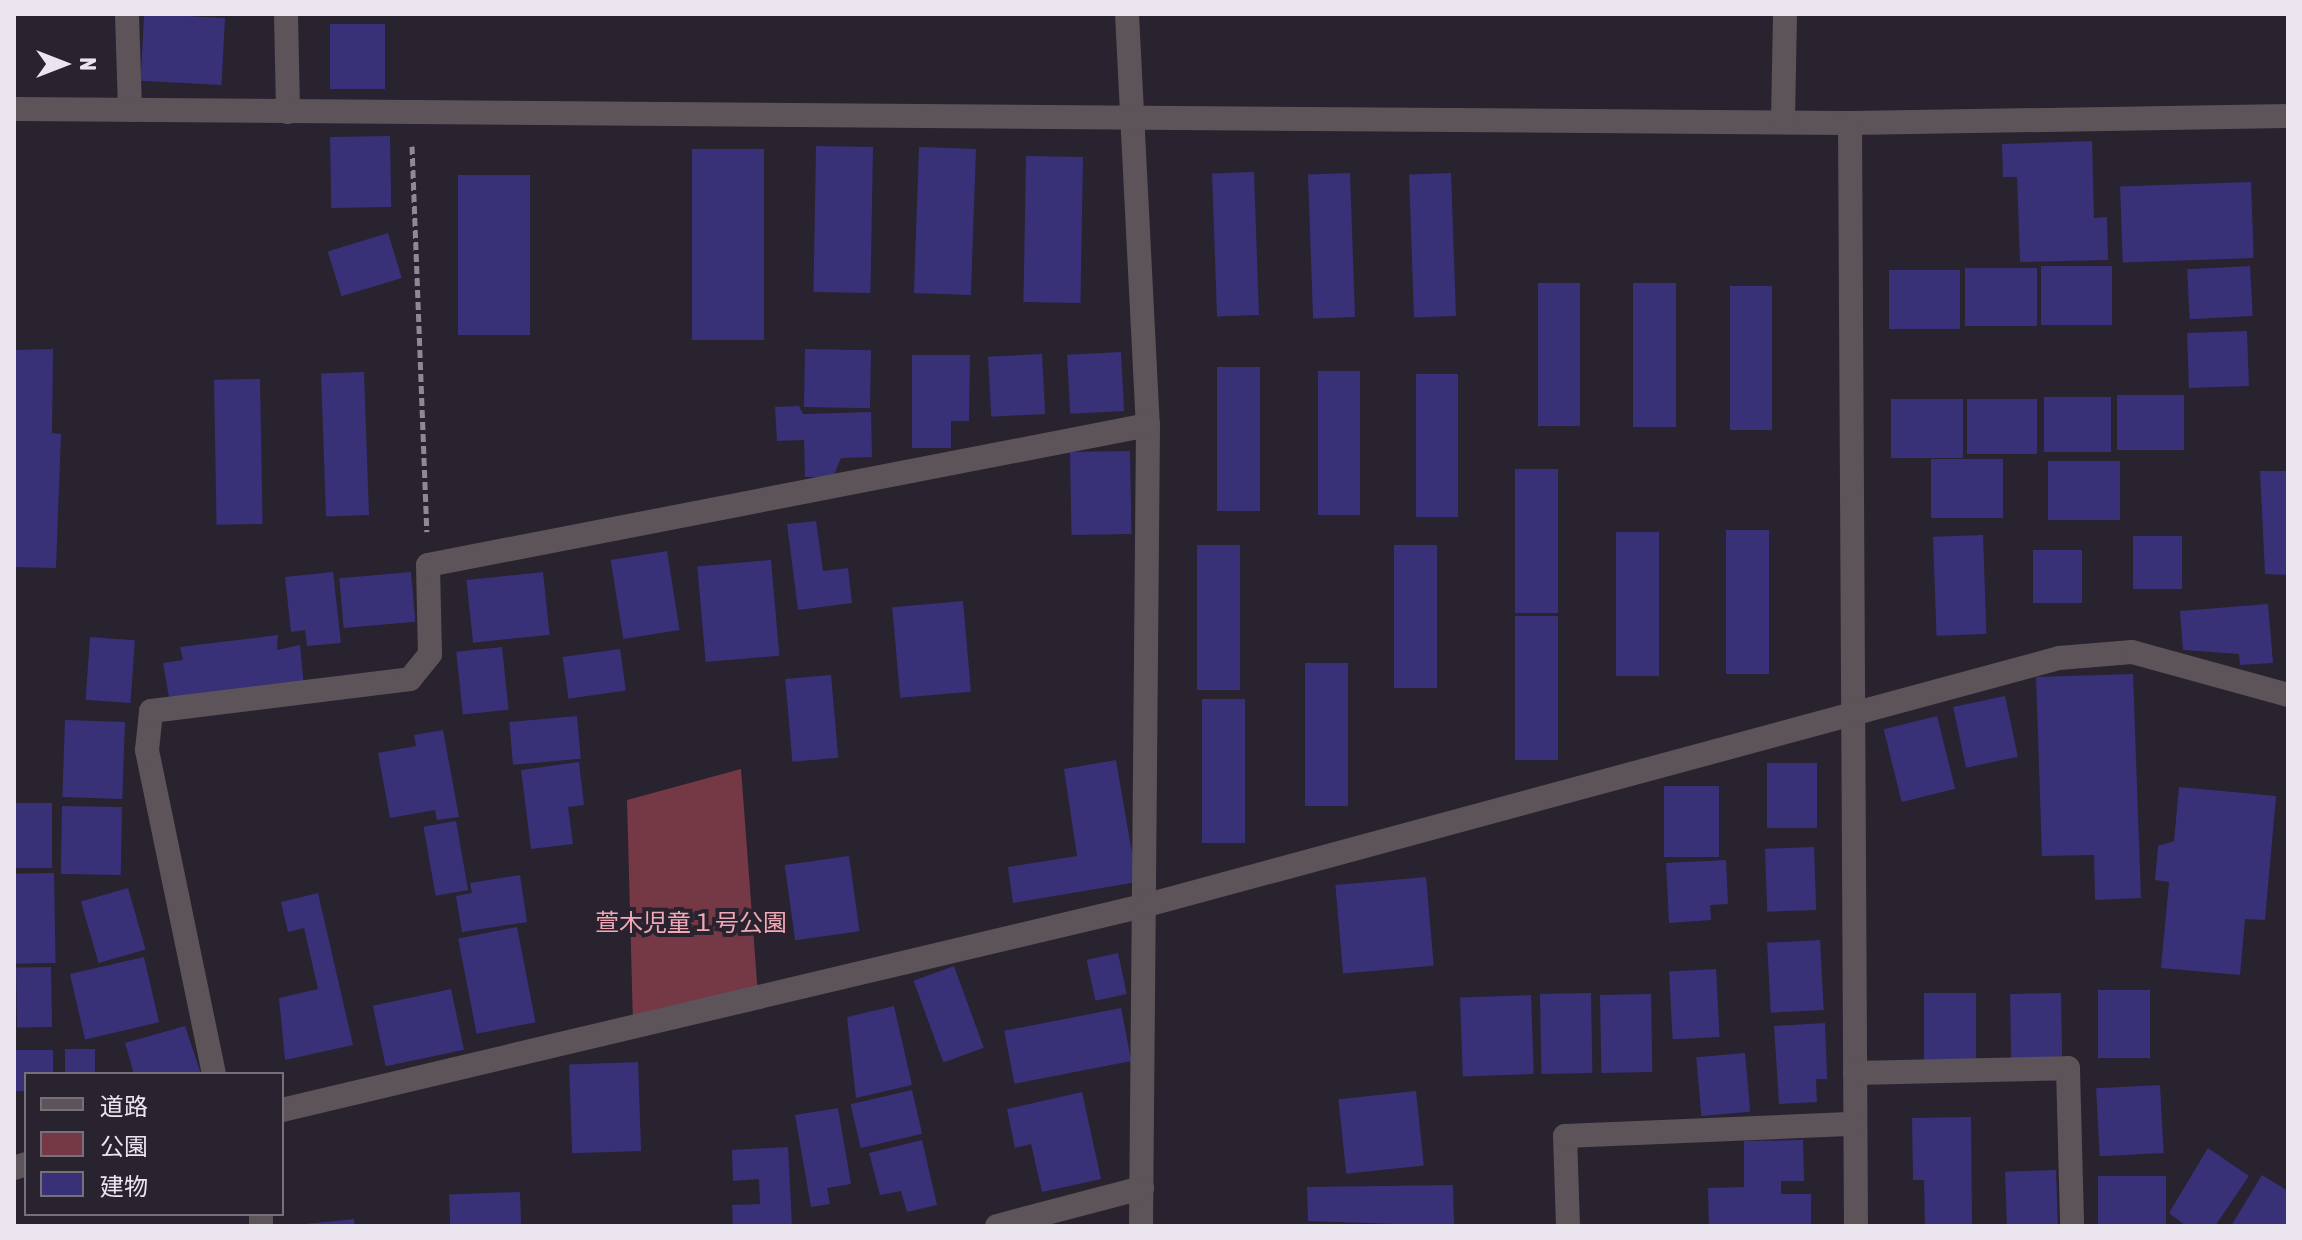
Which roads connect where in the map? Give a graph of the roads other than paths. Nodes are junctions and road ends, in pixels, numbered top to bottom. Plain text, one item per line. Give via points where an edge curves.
1 (127, 14) edge
2 (286, 14) edge
3 (1127, 14) edge
4 (1785, 14) edge
5 (14, 109) edge
6 (130, 110) junction
7 (288, 112) junction
8 (2288, 116) edge
9 (1129, 119) junction
10 (1783, 119) junction
11 (1850, 123) junction
12 (1148, 425) junction
13 (2288, 695) edge
14 (1850, 714) junction
15 (1147, 905) junction
16 (214, 1072) edge
17 (1855, 1073) junction
18 (284, 1110) edge
19 (1855, 1124) junction
20 (1142, 1188) junction
21 (997, 1226) edge
22 (1141, 1226) edge
23 (1568, 1226) edge
24 (1856, 1226) edge
25 (2072, 1226) edge

1 - 6 street
2 - 7 street
3 - 9 street
4 - 10 street
5 - 6 street
6 - 7 street
7 - 9 street
8 - 11 street
9 - 10 street
9 - 12 street
10 - 11 street
11 - 14 street
12 - 15 street
12 - 16 street via 428,565 430,654 410,679 151,711 147,750
13 - 14 street via 2132,652 2059,658
14 - 15 street
14 - 17 street
15 - 18 street
15 - 20 street
17 - 19 street
17 - 25 street via 2068,1068
19 - 23 street via 1565,1136
19 - 24 street
20 - 21 street
20 - 22 street

